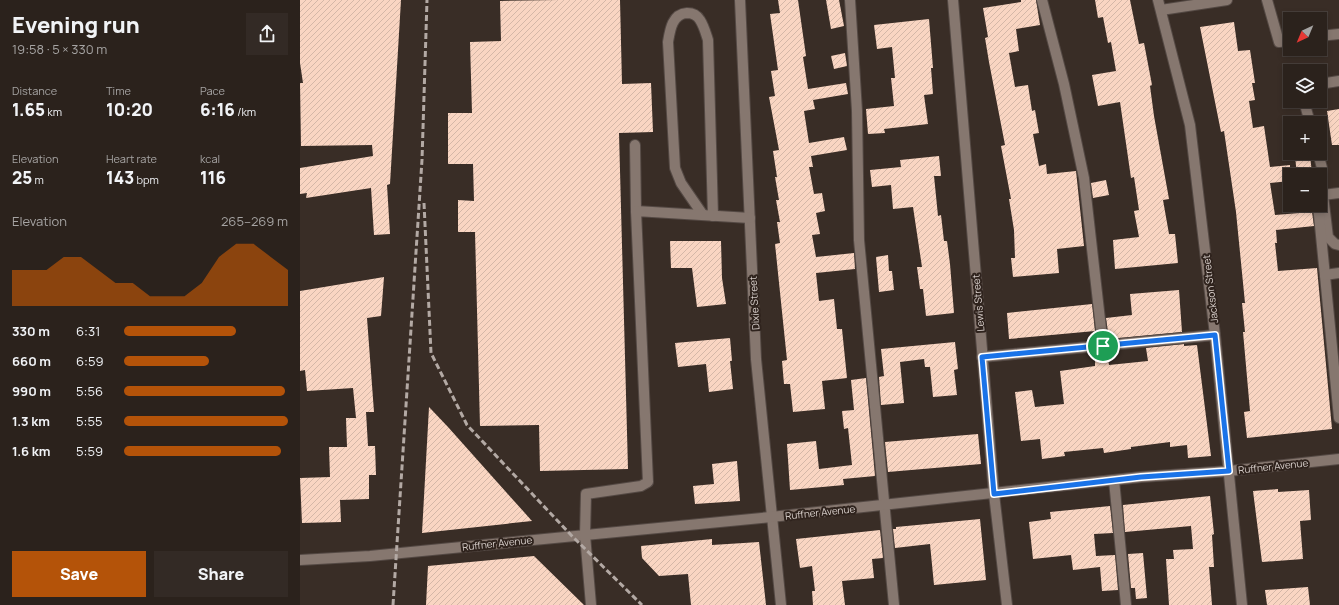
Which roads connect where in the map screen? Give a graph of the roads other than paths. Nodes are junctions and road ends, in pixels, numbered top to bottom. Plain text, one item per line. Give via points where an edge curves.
1 (740, 0) edge
2 (850, 0) edge
3 (953, 0) edge
4 (1042, 0) edge
5 (1158, 0) edge
6 (1226, 0) edge
7 (1267, 0) edge
8 (1161, 10) junction
9 (1339, 34) edge
10 (1327, 35) edge
11 (1283, 42) edge
12 (1339, 81) edge
13 (1327, 83) edge
14 (635, 145) dead end
15 (1320, 160) edge
16 (1322, 168) dead end
17 (1339, 193) edge
18 (636, 211) junction
19 (1319, 212) edge
20 (708, 215) junction
21 (750, 218) junction
22 (1339, 245) edge
23 (1339, 273) edge
24 (1325, 275) junction
25 (1335, 334) edge
26 (1215, 335) junction
27 (1103, 346) junction
28 (982, 357) junction
29 (1339, 418) edge
30 (1339, 459) edge
31 (1229, 471) junction
32 (1114, 480) junction
33 (994, 494) junction
34 (884, 506) junction
35 (771, 517) junction
36 (585, 535) junction
37 (300, 560) edge
38 (591, 605) edge
39 (781, 605) edge
40 (894, 605) edge
41 (1007, 605) edge
42 (1126, 605) edge
43 (1242, 605) edge

1 - 21 street, Dixie Street
2 - 34 street via 857,111 859,240
3 - 28 street, Lewis Street
4 - 27 street via 1064,84 1084,178
5 - 8 street, Jackson Street
6 - 8 street
7 - 11 street via 1279,42
8 - 26 street, Jackson Street via 1190,125
9 - 10 street
12 - 13 street
14 - 18 street
15 - 16 street
17 - 22 street via 1323,195 1328,237
18 - 20 street
18 - 36 street via 648,482 641,486 586,494
19 - 24 street
20 - 20 street via 681,182 675,168 668,42 675,18 692,13 700,19 708,40
20 - 21 street
21 - 35 street, Dixie Street via 756,359
23 - 24 street
24 - 25 street
25 - 29 street
26 - 27 street
26 - 31 street, Jackson Street
27 - 28 street
28 - 33 street, Lewis Street
30 - 31 street, Ruffner Avenue
31 - 32 street, Ruffner Avenue
31 - 43 street, Jackson Street
32 - 33 street, Ruffner Avenue
32 - 42 street
33 - 34 street, Ruffner Avenue
33 - 41 street, Lewis Street
34 - 35 street, Ruffner Avenue
34 - 40 street
35 - 36 street, Ruffner Avenue
35 - 39 street, Dixie Street
36 - 37 street, Ruffner Avenue via 370,556
36 - 38 street

